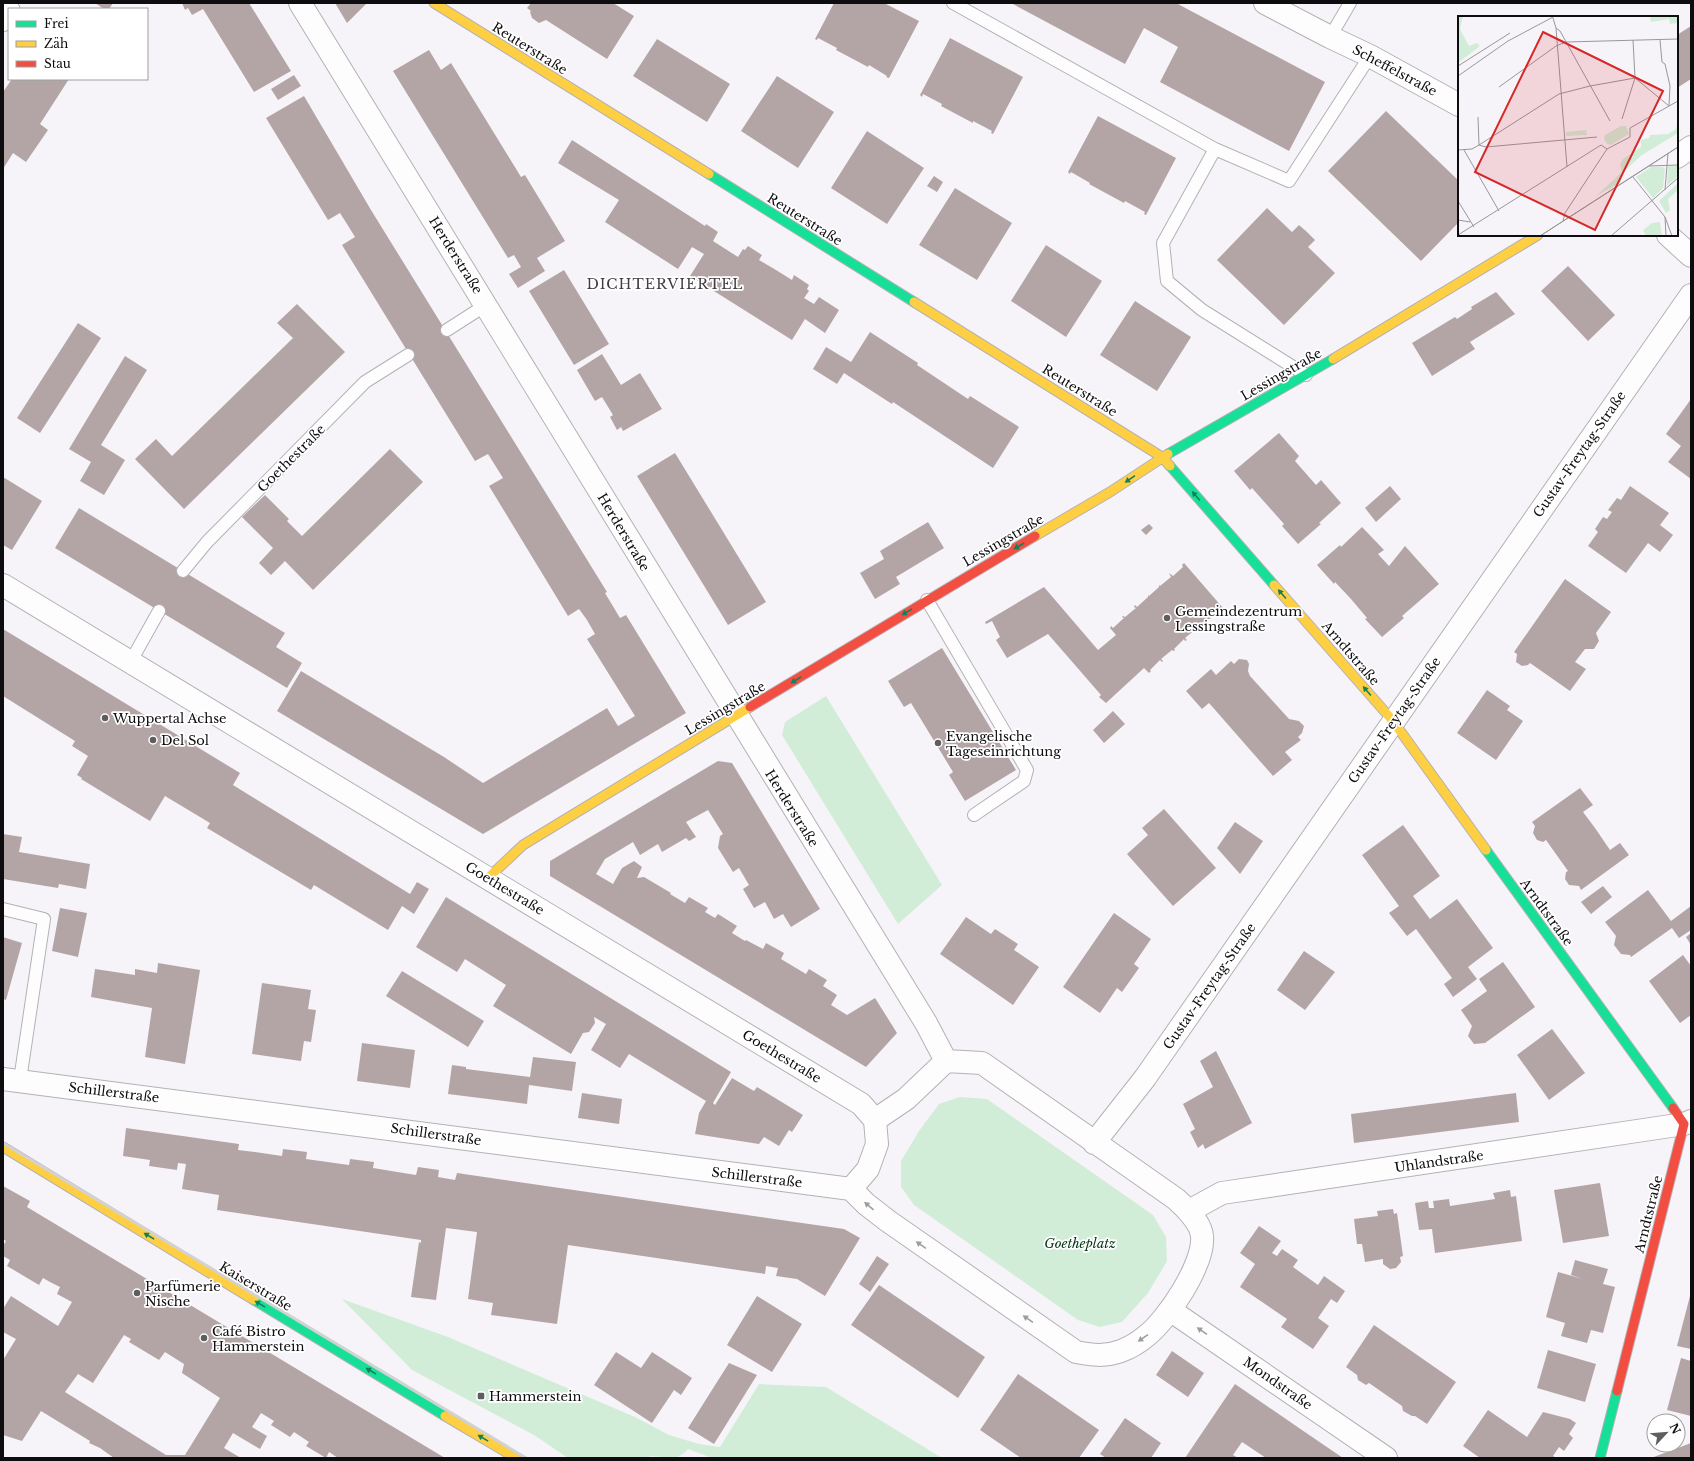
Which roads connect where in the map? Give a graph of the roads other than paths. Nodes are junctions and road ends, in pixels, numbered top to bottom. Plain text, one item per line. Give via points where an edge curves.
1 (300, 3) edge
2 (434, 3) edge
3 (953, 3) edge
4 (1266, 3) edge
5 (1350, 3) edge
6 (1330, 37) junction
7 (1370, 56) junction
8 (1458, 104) edge
9 (1691, 147) edge
10 (1215, 149) junction
11 (1678, 156) edge
12 (1536, 236) edge
13 (1669, 236) edge
14 (1691, 256) edge
15 (1691, 295) edge
16 (486, 304) junction
17 (447, 330) dead end
18 (408, 355) dead end
19 (1306, 375) junction
20 (1162, 457) junction
21 (184, 571) dead end
22 (3, 585) edge
23 (927, 600) junction
24 (159, 611) dead end
25 (131, 661) junction
26 (736, 717) junction
27 (1393, 721) junction
28 (974, 815) dead end
29 (488, 878) junction
30 (3, 909) edge
31 (946, 1061) junction
32 (12, 1079) edge
33 (875, 1120) junction
34 (1688, 1122) edge
35 (1094, 1143) junction
36 (3, 1147) edge
37 (851, 1189) junction
38 (1189, 1211) junction
39 (1170, 1310) junction
40 (516, 1458) edge
41 (1386, 1458) edge
42 (1600, 1458) edge

1 - 16 street, Herderstraße
2 - 20 street, Reuterstraße
3 - 10 lane
4 - 6 street, Scheffelstraße
5 - 6 lane
6 - 7 street, Scheffelstraße
7 - 8 street, Scheffelstraße
7 - 10 lane via 1289,181
9 - 11 street
10 - 19 lane via 1162,243 1167,281 1202,310
12 - 19 street, Lessingstraße
13 - 14 street
15 - 27 street, Gustav-Freytag-Straße
16 - 17 lane
16 - 26 street, Herderstraße
18 - 21 lane, Goethestraße via 365,382 207,542
19 - 20 street, Lessingstraße
20 -> 23 street, Lessingstraße via 1110,492
27 -> 20 street, Arndtstraße
22 - 25 street, Goethestraße
23 -> 26 street, Lessingstraße
23 - 28 lane via 1026,770 1024,781
24 - 25 lane
25 - 29 street, Goethestraße
26 - 29 street, Lessingstraße via 523,845
26 - 31 street, Herderstraße via 926,1023
27 - 34 street, Arndtstraße
27 - 35 street, Gustav-Freytag-Straße via 1145,1078
29 - 33 street, Goethestraße via 861,1104
30 - 32 lane, Schillerstraße via 44,919
31 - 33 street via 906,1099
31 - 35 street via 982,1063
32 - 37 street, Schillerstraße
33 - 37 street via 877,1144 868,1169
34 - 38 street, Uhlandstraße via 1222,1193
34 - 42 street, Arndtstraße
35 - 38 street via 1176,1199
40 -> 36 street, Kaiserstraße
39 -> 37 street via 1146,1337 1121,1351 1096,1356 1076,1352 888,1221
38 - 39 street via 1202,1235 1200,1254 1187,1285
41 -> 39 street, Mondstraße

